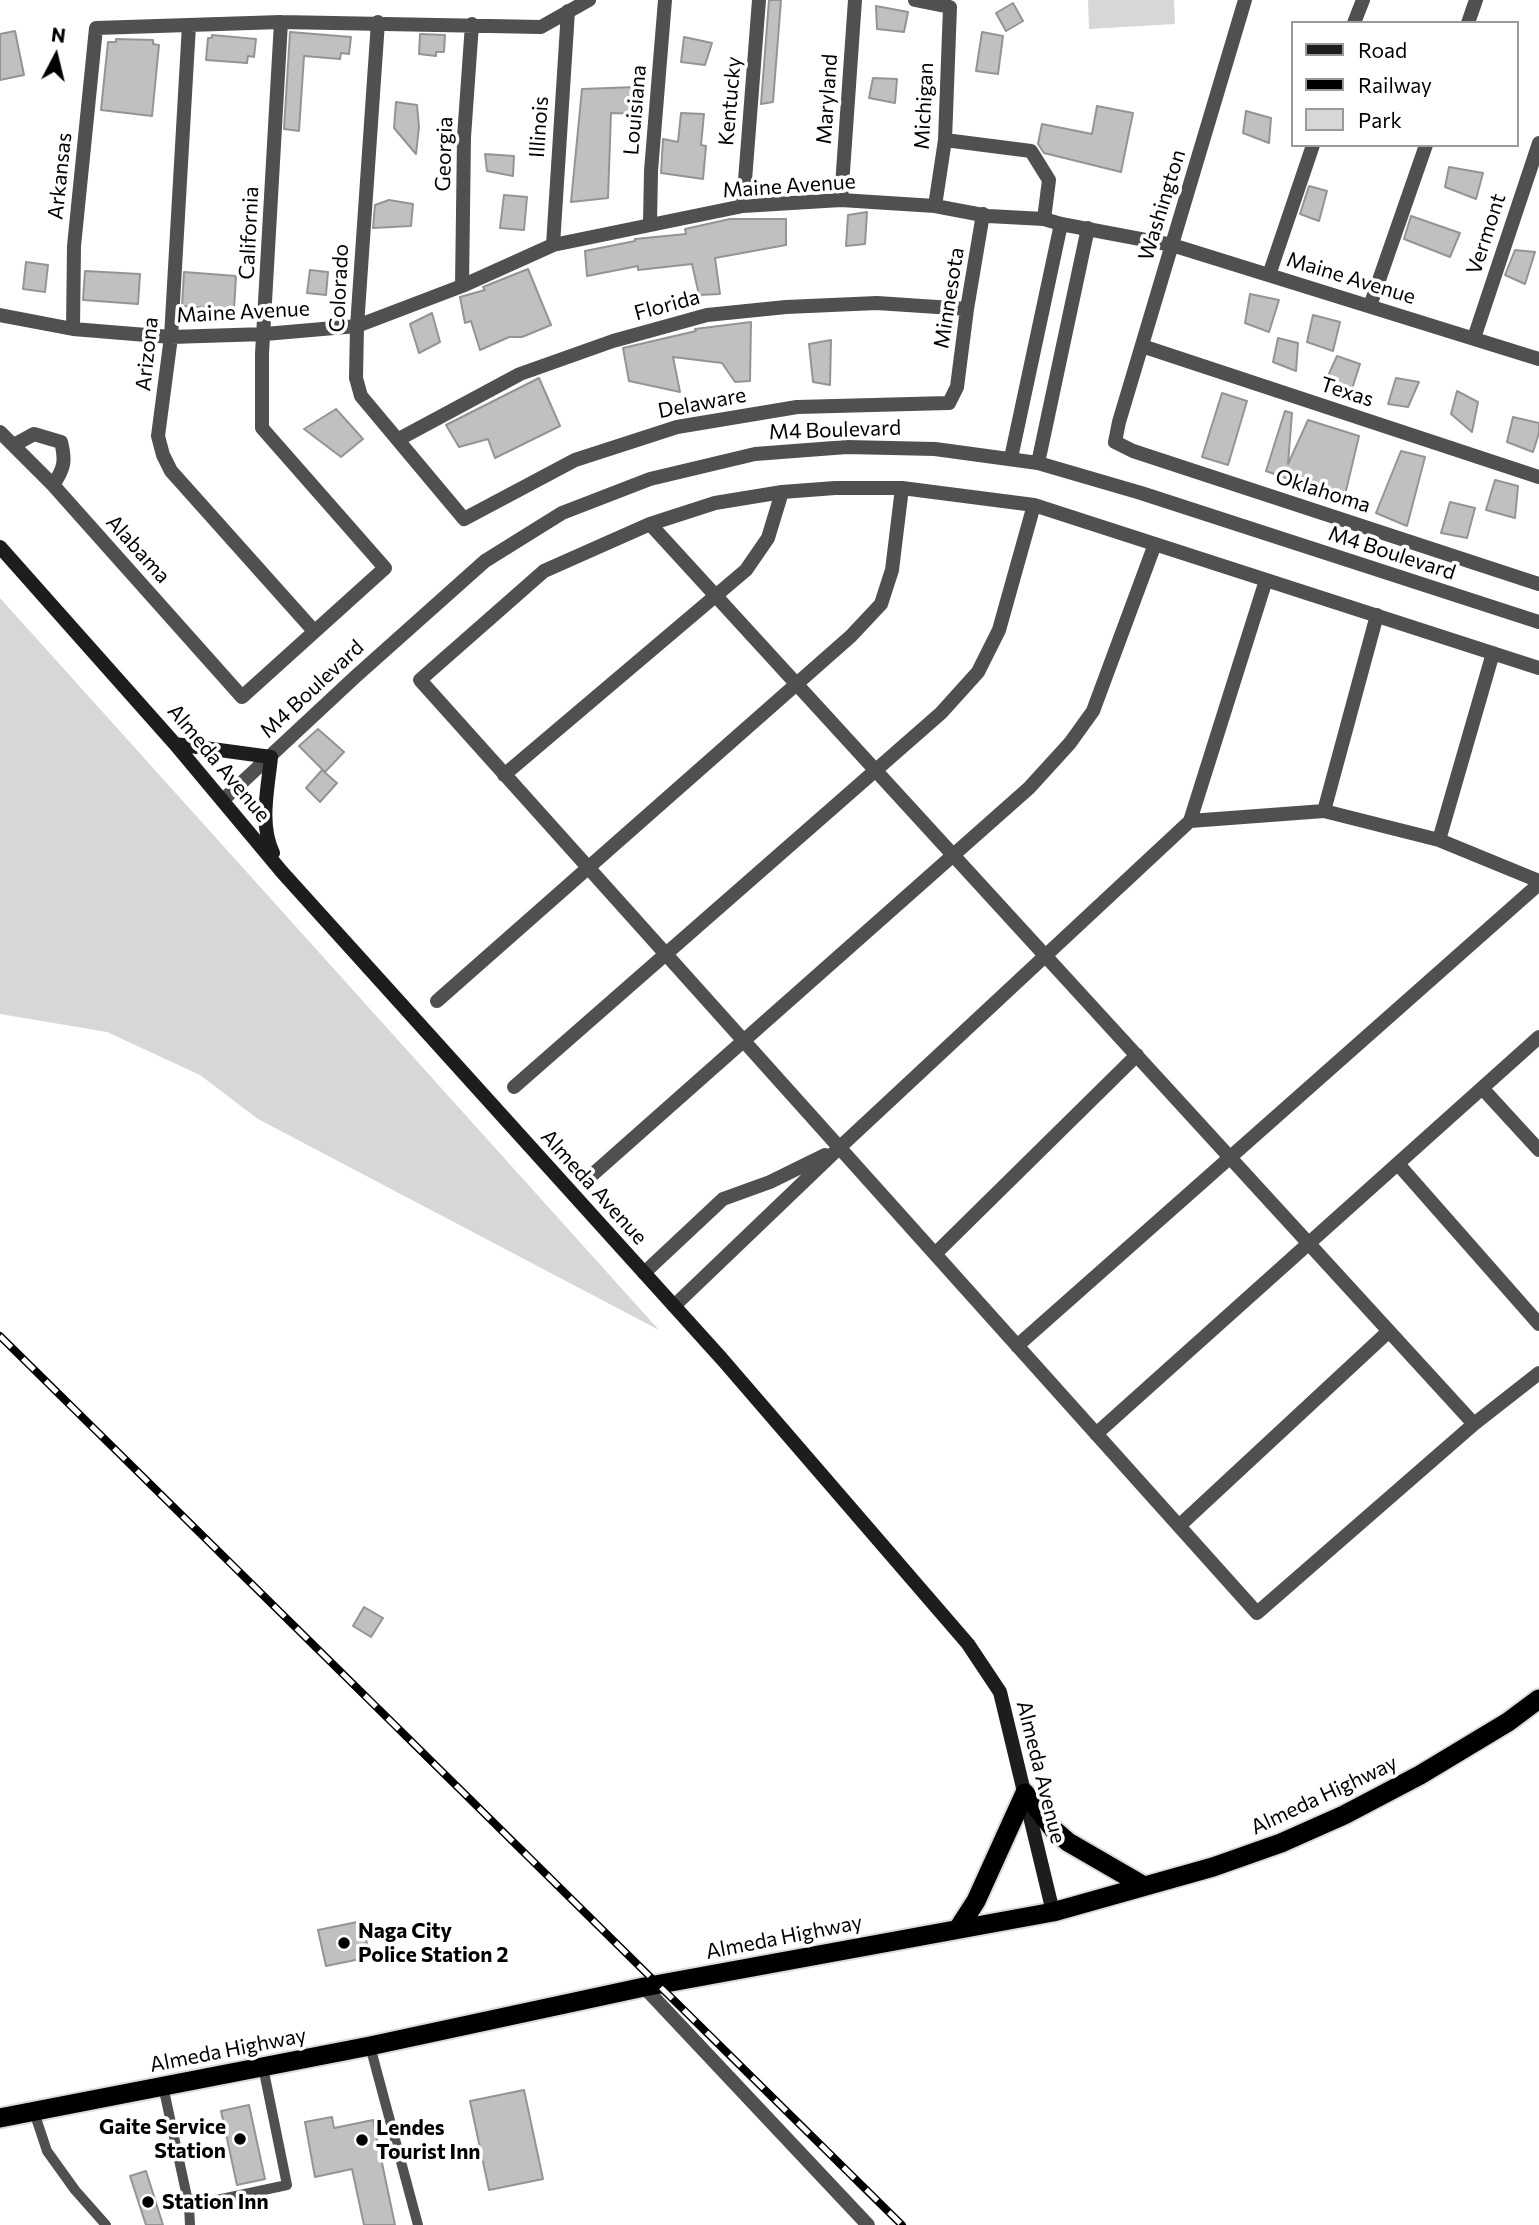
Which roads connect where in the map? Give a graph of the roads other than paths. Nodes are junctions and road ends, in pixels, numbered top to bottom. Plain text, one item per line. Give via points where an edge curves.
1 (589, 0) edge
2 (665, 0) edge
3 (759, 0) edge
4 (855, 0) edge
5 (915, 0) edge
6 (1245, 0) edge
7 (1363, 0) edge
8 (1476, 0) edge
9 (568, 11) junction
10 (1355, 21) edge
11 (1469, 21) edge
12 (281, 22) junction
13 (378, 22) junction
14 (472, 24) junction
15 (189, 25) junction
16 (945, 140) junction
17 (1539, 143) edge
18 (1312, 147) edge
19 (1425, 147) edge
20 (841, 200) junction
21 (743, 206) junction
22 (935, 206) junction
23 (983, 214) junction
24 (1044, 219) junction
25 (650, 224) junction
26 (1060, 224) junction
27 (1088, 228) junction
28 (553, 245) junction
29 (1172, 245) junction
30 (1269, 275) junction
31 (462, 286) junction
32 (1370, 306) junction
33 (967, 309) junction
34 (0, 315) edge
35 (357, 326) junction
36 (73, 329) junction
37 (265, 334) junction
38 (171, 337) junction
39 (1474, 338) junction
40 (1142, 346) junction
41 (1539, 359) edge
42 (957, 387) joint
43 (1119, 422) joint
44 (0, 432) edge
45 (398, 439) junction
46 (14, 445) junction
47 (1011, 458) junction
48 (1038, 463) junction
49 (1539, 477) edge
50 (53, 485) junction
51 (902, 488) junction
52 (782, 492) junction
53 (1034, 505) junction
54 (464, 519) joint
55 (650, 524) junction
56 (1155, 544) junction
57 (0, 547) edge
58 (1266, 580) junction
59 (1539, 584) edge
60 (715, 596) junction
61 (1377, 615) junction
62 (1539, 622) edge
63 (314, 631) junction
64 (1493, 653) junction
65 (1539, 668) edge
66 (796, 684) junction
67 (175, 744) junction
68 (271, 757) junction
69 (875, 770) junction
70 (504, 775) junction
71 (223, 800) junction
72 (1324, 811) junction
73 (1190, 821) junction
74 (1439, 840) junction
75 (953, 855) junction
76 (588, 868) junction
77 (282, 872) junction
78 (1539, 882) edge
79 (665, 954) junction
80 (1045, 955) junction
81 (437, 1001) dead end
82 (1539, 1037) edge
83 (744, 1041) junction
84 (1137, 1055) junction
85 (514, 1087) dead end
86 (1482, 1088) junction
87 (839, 1148) junction
88 (1539, 1150) edge
89 (1230, 1157) junction
90 (1398, 1164) junction
91 (592, 1175) dead end
92 (1309, 1244) junction
93 (935, 1254) junction
94 (644, 1273) junction
95 (674, 1306) junction
96 (1539, 1324) edge
97 (1389, 1331) junction
98 (1017, 1346) junction
99 (1539, 1373) edge
100 (1474, 1424) junction
101 (1096, 1434) junction
102 (1179, 1526) junction
103 (1539, 1699) edge
104 (1025, 1793) junction
105 (1144, 1886) junction
106 (1053, 1912) junction
107 (958, 1929) junction
108 (643, 1987) junction
109 (370, 2046) junction
110 (263, 2067) junction
111 (163, 2087) junction
112 (34, 2112) junction
113 (0, 2118) edge
114 (189, 2206) junction
115 (106, 2225) edge
116 (190, 2225) edge
117 (418, 2225) edge
118 (869, 2225) edge

1 - 9 street
2 - 25 street, Louisiana
3 - 21 street, Kentucky
4 - 20 street, Maryland
5 - 16 street, Michigan via 950,7
6 - 29 street, Washington
7 - 10 street
8 - 11 street
9 - 14 street via 541,27
9 - 28 street, Illinois
12 - 13 street
12 - 15 street
12 - 37 street, California
13 - 14 street
13 - 35 street, Colorado
14 - 31 street, Georgia via 464,137
15 - 36 street, Arkansas via 96,28 74,246
15 - 38 street, Arizona
16 - 22 street, Michigan
16 - 24 street via 1031,150 1049,180
17 - 39 street, Vermont
18 - 30 street
19 - 32 street
20 - 21 street, Maine Avenue
20 - 22 street, Maine Avenue
21 - 25 street, Maine Avenue
22 - 23 street, Maine Avenue
23 - 24 street, Maine Avenue
23 - 33 street, Minnesota
24 - 26 street, Maine Avenue
25 - 28 street, Maine Avenue
26 - 27 street, Maine Avenue
26 - 47 street
27 - 29 street, Maine Avenue
27 - 48 street
28 - 31 street, Maine Avenue
29 - 30 street, Maine Avenue
29 - 40 street, Washington
30 - 32 street, Maine Avenue
31 - 35 street, Maine Avenue
32 - 39 street, Maine Avenue
33 - 42 street, Minnesota
33 - 45 street, Florida via 877,303 707,316 613,341 520,374
34 - 36 street, Maine Avenue
35 - 37 street, Maine Avenue
35 - 45 street, Colorado via 360,396
36 - 38 street, Maine Avenue
37 - 38 street, Maine Avenue
37 - 63 street, California via 262,428 385,568
38 - 63 street, Arizona via 158,436 163,455 171,471
39 - 41 street, Maine Avenue
40 - 43 street, Washington
40 - 49 street, Texas
42 - 54 street, Delaware via 949,403 797,407 677,427 575,460
43 - 59 street, Oklahoma via 1115,442 1133,451
44 - 46 street, Alabama
45 - 54 street, Colorado
46 - 50 street, Alabama
46 - 50 street via 34,434 61,442 64,470
47 - 48 street, M4 Boulevard
47 - 68 street, M4 Boulevard via 934,449 847,447 755,454 650,479 562,513 485,561
48 - 62 street, M4 Boulevard
50 - 63 street, Alabama via 242,697
51 - 52 street
51 - 53 street
51 - 66 street via 892,570 881,604
52 - 55 street via 715,503
52 - 60 street via 768,538 746,570
53 - 56 street
53 - 69 street via 999,630 978,672 941,713
55 - 60 street
55 - 70 street via 544,571 420,681
56 - 58 street
56 - 75 street via 1093,711 1029,788
57 - 67 main road, Almeda Avenue
58 - 61 street
58 - 73 street
60 - 66 street
60 - 70 street
61 - 64 street
61 - 72 street
64 - 65 street
64 - 74 street
66 - 69 street
66 - 76 street
67 - 68 main road
67 - 71 main road, Almeda Avenue
68 - 71 street, M4 Boulevard
68 - 77 main road via 266,839
69 - 75 street
69 - 79 street
70 - 76 street
71 - 77 main road, Almeda Avenue
72 - 73 street
72 - 74 street
73 - 80 street
74 - 78 street
75 - 80 street
75 - 83 street
76 - 79 street
76 - 81 street
77 - 94 main road, Almeda Avenue
78 - 89 street
79 - 83 street
79 - 85 street
80 - 84 street
80 - 87 street
82 - 86 street
83 - 87 street
83 - 91 street
84 - 89 street
84 - 93 street
86 - 88 street
86 - 90 street
87 - 93 street
87 - 94 street via 723,1199
87 - 95 street
89 - 92 street
89 - 98 street
90 - 92 street
90 - 96 street
92 - 97 street
92 - 101 street
93 - 98 street
94 - 95 main road, Almeda Avenue
95 - 104 main road, Almeda Avenue via 968,1644 1000,1692
97 - 100 street
97 - 102 street
98 - 101 street
99 - 100 street
100 - 102 street via 1257,1613
101 - 102 street
103 - 105 highway, Almeda Highway via 1420,1775 1344,1815 1281,1843
104 - 105 highway via 1068,1842
104 - 106 main road, Almeda Avenue
104 - 107 highway via 976,1901
105 - 106 highway, Almeda Highway
106 - 107 highway, Almeda Highway
107 - 108 highway, Almeda Highway
108 - 109 highway, Almeda Highway
108 - 118 street
109 - 110 highway, Almeda Highway
109 - 117 lane
110 - 111 highway, Almeda Highway
110 - 114 lane via 287,2186
111 - 112 highway, Almeda Highway
111 - 114 lane
112 - 113 highway, Almeda Highway
112 - 115 lane via 47,2151
114 - 116 lane

